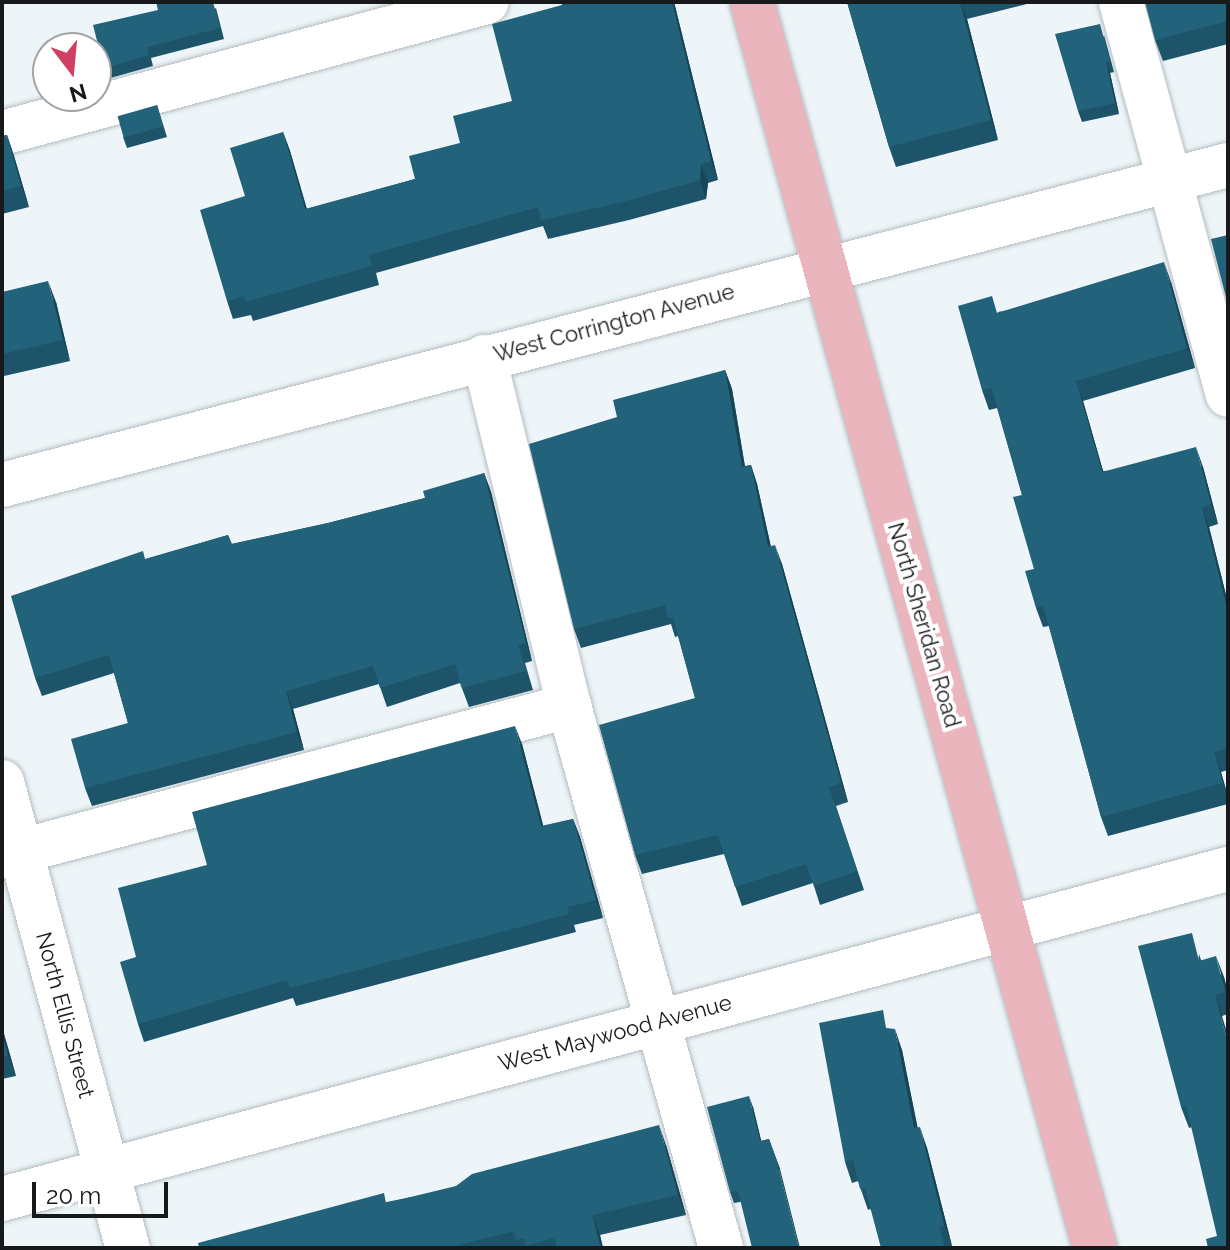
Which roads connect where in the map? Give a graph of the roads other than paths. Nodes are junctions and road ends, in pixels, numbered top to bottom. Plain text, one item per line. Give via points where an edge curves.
1 (487, 2) edge
2 (752, 2) edge
3 (1121, 2) edge
4 (2, 133) edge
5 (1228, 165) edge
6 (1169, 180) junction
7 (824, 267) junction
8 (484, 357) junction
9 (1228, 395) edge
10 (2, 485) edge
11 (569, 706) junction
12 (2, 782) edge
13 (11, 854) edge
14 (1228, 869) edge
15 (1008, 927) junction
16 (660, 1021) junction
17 (106, 1170) junction
18 (2, 1199) edge
19 (128, 1248) edge
20 (721, 1248) edge
21 (1095, 1248) edge

1 - 4 street
2 - 7 main road, North Sheridan Road
3 - 6 street
5 - 6 street, West Corrington Avenue
6 - 7 street, West Corrington Avenue
6 - 9 street
7 - 8 street, West Corrington Avenue
7 - 15 main road, North Sheridan Road
8 - 10 street, West Corrington Avenue
8 - 11 street
11 - 13 street
11 - 16 street
12 - 13 street, North Ellis Street
13 - 17 street, North Ellis Street
14 - 15 street, West Maywood Avenue
15 - 16 street, West Maywood Avenue
15 - 21 main road, North Sheridan Road
16 - 17 street, West Maywood Avenue
16 - 20 street
17 - 18 street, West Maywood Avenue
17 - 19 street, North Ellis Street

